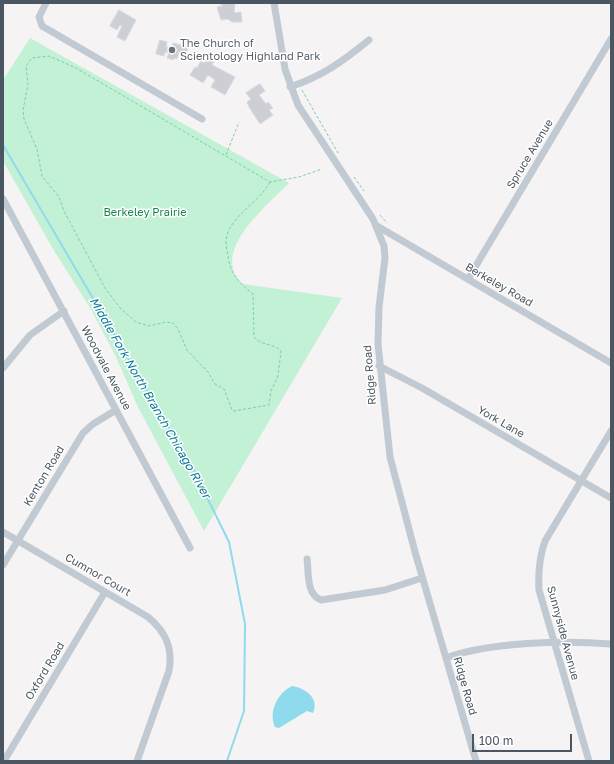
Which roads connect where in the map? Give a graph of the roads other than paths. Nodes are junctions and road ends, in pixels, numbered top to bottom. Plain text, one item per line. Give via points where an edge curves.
1 (46, 3) edge
2 (274, 3) edge
3 (611, 39) edge
4 (369, 40) dead end
5 (290, 87) junction
6 (202, 119) dead end
7 (3, 199) edge
8 (6, 213) edge
9 (377, 226) junction
10 (468, 280) junction
11 (64, 311) junction
12 (611, 363) edge
13 (380, 366) junction
14 (3, 368) edge
15 (116, 410) junction
16 (611, 431) edge
17 (581, 481) junction
18 (611, 498) edge
19 (3, 532) edge
20 (18, 541) junction
21 (190, 548) dead end
22 (307, 560) dead end
23 (3, 565) edge
24 (422, 578) junction
25 (105, 592) junction
26 (554, 643) junction
27 (611, 644) edge
28 (446, 658) junction
29 (4, 761) edge
30 (137, 761) edge
31 (476, 761) edge
32 (589, 761) edge

1 - 6 street via 39,17 46,28
2 - 5 street, Ridge Road
3 - 10 street, Spruce Avenue
4 - 5 street via 334,67
5 - 9 street, Ridge Road via 305,118
7 - 8 street, Woodvale Avenue
8 - 11 street, Woodvale Avenue
9 - 10 street, Berkeley Road
9 - 13 street, Ridge Road via 385,258 378,323
10 - 12 street, Berkeley Road
11 - 14 street via 30,335
11 - 15 street, Woodvale Avenue
13 - 17 street, York Lane
13 - 24 street, Ridge Road via 390,457
15 - 20 street, Kenton Road via 92,424 83,434
15 - 21 street, Woodvale Avenue
16 - 17 street, Sunnyside Avenue
17 - 18 street, York Lane
17 - 26 street, Sunnyside Avenue via 545,541 538,564 539,590
19 - 20 street, Cumnor Court
20 - 23 street, Kenton Road
20 - 25 street, Cumnor Court
22 - 24 street via 310,588 321,600 385,590
24 - 28 street, Ridge Road
25 - 29 street, Oxford Road
25 - 30 street, Cumnor Court via 155,623 162,631 170,649 170,671
26 - 27 street
26 - 28 street via 506,646
26 - 32 street, Sunnyside Avenue
28 - 31 street, Ridge Road

